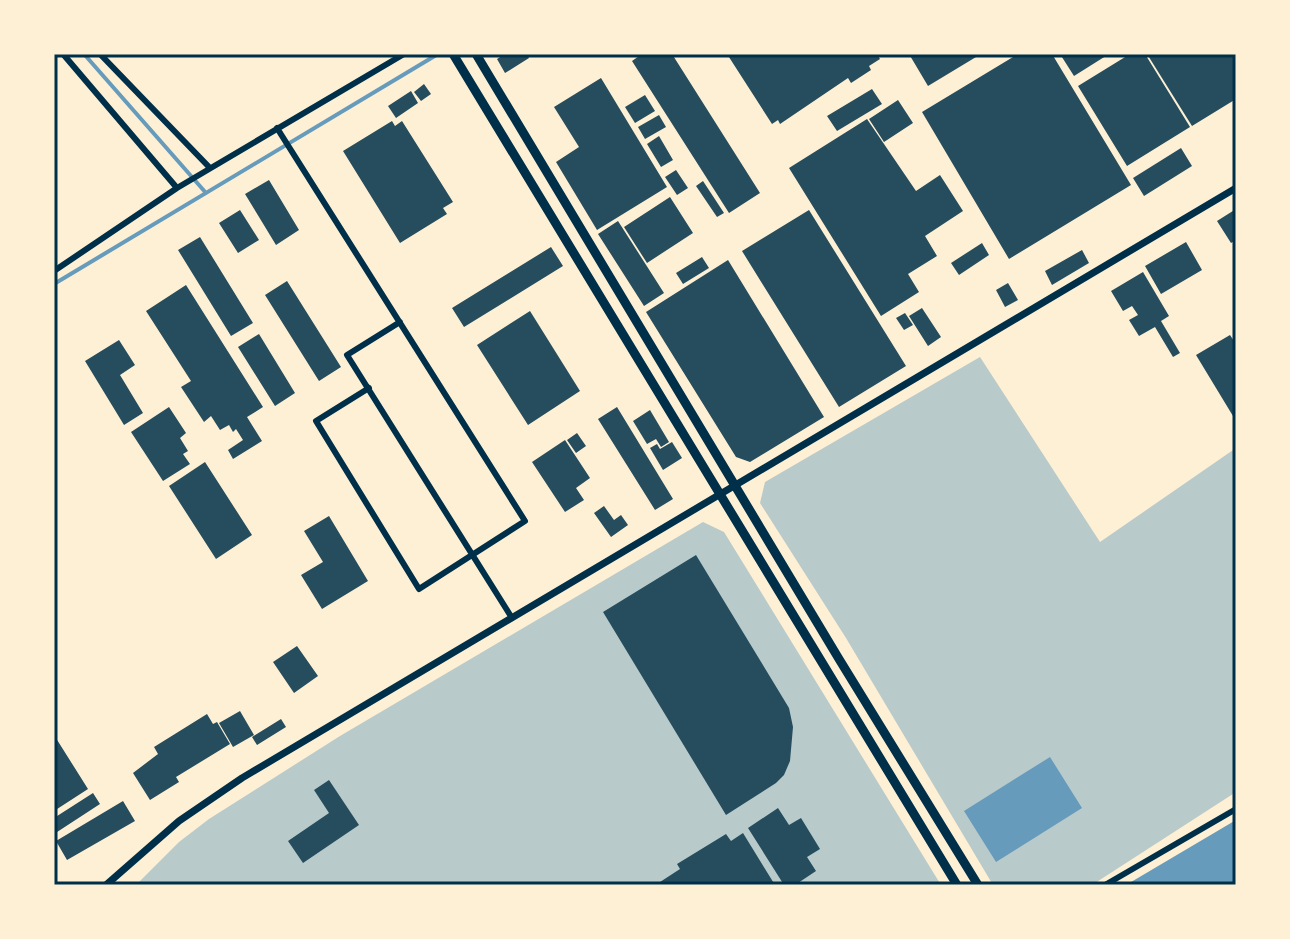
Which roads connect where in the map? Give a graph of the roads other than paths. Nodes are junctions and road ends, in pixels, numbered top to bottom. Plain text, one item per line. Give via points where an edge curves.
1 (63, 54) edge
2 (100, 54) edge
3 (404, 54) edge
4 (453, 54) edge
5 (476, 54) edge
6 (277, 128) junction
7 (210, 168) junction
8 (177, 188) junction
9 (1236, 188) edge
10 (54, 271) edge
11 (400, 322) junction
12 (369, 388) junction
13 (735, 485) junction
14 (718, 495) junction
15 (473, 556) junction
16 (512, 618) junction
17 (1236, 809) edge
18 (106, 885) edge
19 (957, 885) edge
20 (978, 885) edge
21 (1105, 885) edge

1 - 8 street
2 - 7 street
3 - 6 street
4 - 14 main road
5 - 13 main road
6 - 7 street
6 - 11 street
7 - 8 street
8 - 10 street
9 - 13 street
11 - 12 street via 347,355
11 - 15 street via 525,521
12 - 15 street
12 - 15 street via 316,421 419,589
13 - 14 street
13 - 20 main road
14 - 16 street
14 - 19 main road
15 - 16 street
16 - 18 street via 242,778 179,821
17 - 21 street

